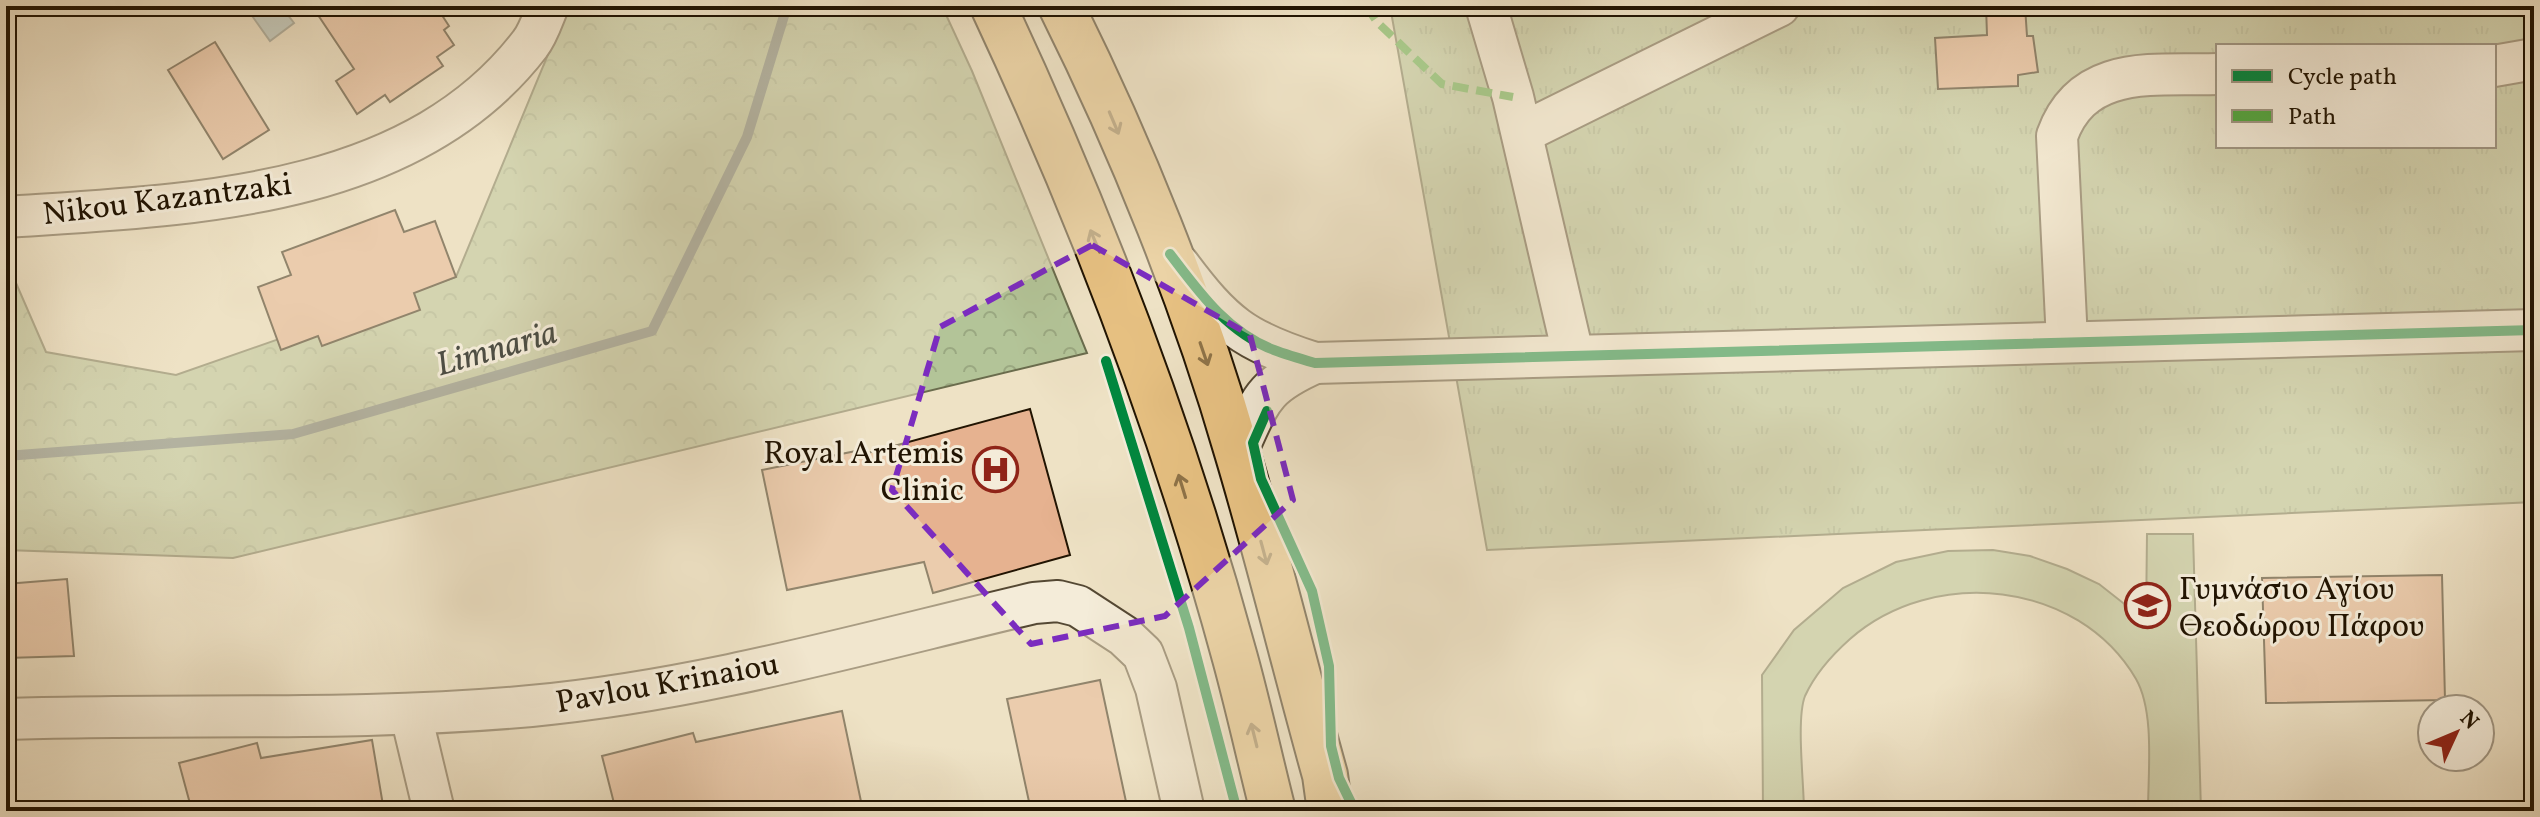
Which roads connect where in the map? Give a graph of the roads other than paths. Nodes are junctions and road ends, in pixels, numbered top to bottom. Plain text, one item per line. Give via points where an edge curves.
1 (548, 6) edge
2 (993, 6) edge
3 (1061, 6) edge
4 (1486, 6) edge
5 (1779, 6) edge
6 (2534, 59) edge
7 (2496, 66) edge
8 (2216, 74) edge
9 (1522, 133) junction
10 (6, 217) edge
11 (1170, 254) junction
12 (2534, 330) edge
13 (2067, 341) junction
14 (1573, 354) junction
15 (1315, 363) junction
16 (1237, 451) junction
17 (411, 715) junction
18 (6, 719) edge
19 (434, 811) edge
20 (1184, 811) edge
21 (1273, 811) edge
22 (1330, 811) edge

1 - 10 street, Nikou Kazantzaki via 532,42 491,87 425,136 342,172 253,194
21 -> 2 main road via 1235,657 1179,474 1103,259
3 -> 11 main road
4 - 9 street
5 - 9 street
6 - 7 street
8 - 13 street via 2124,77 2097,85 2062,121 2057,136
9 - 14 street
11 - 15 street via 1224,320 1272,350
11 -> 16 main road
12 - 13 street
13 - 14 street
14 - 15 street
15 - 16 street via 1270,389
16 -> 22 main road via 1325,775
17 - 18 street, Pavlou Krinaiou
17 - 19 street
17 - 20 street, Pavlou Krinaiou via 534,706 700,681 1058,601 1101,619 1143,654

